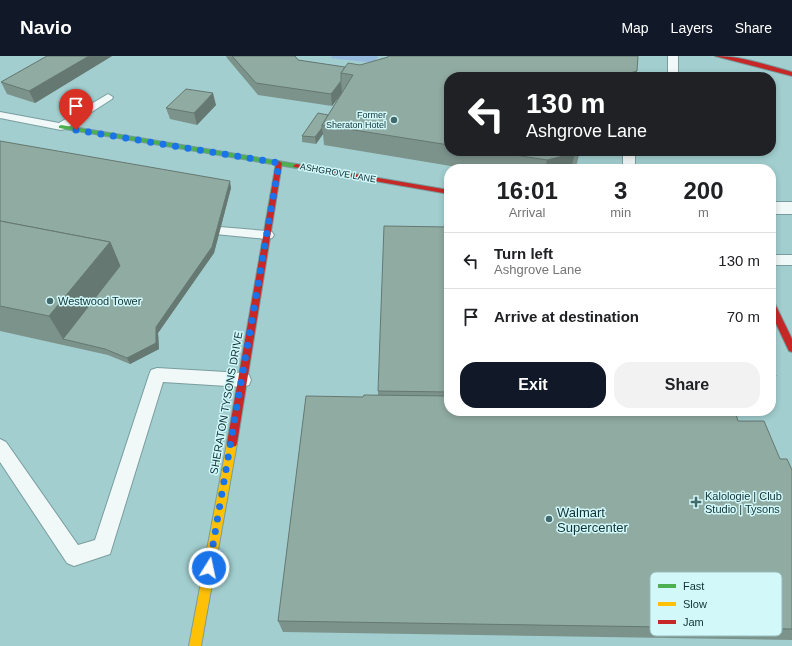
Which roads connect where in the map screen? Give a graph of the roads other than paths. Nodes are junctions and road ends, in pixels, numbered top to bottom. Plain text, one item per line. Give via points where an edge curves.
1 (673, 56) edge
2 (718, 56) edge
3 (673, 72) edge
4 (792, 74) edge
5 (108, 96) dead end
6 (0, 115) edge
7 (61, 127) junction
8 (279, 163) junction
9 (444, 191) edge
10 (776, 208) edge
11 (792, 208) edge
12 (220, 232) dead end
13 (267, 235) junction
14 (776, 260) edge
15 (792, 260) edge
16 (776, 315) edge
17 (792, 349) edge
18 (242, 380) junction
19 (0, 447) edge
20 (195, 646) edge

1 - 3 lane
2 - 4 street
5 - 7 lane
6 - 7 lane
7 - 8 street, ASHGROVE LANE
8 - 9 street, ASHGROVE LANE
8 - 13 street, SHERATON TYSONS DRIVE
10 - 11 street
12 - 13 lane
13 - 18 street, SHERATON TYSONS DRIVE
14 - 15 lane
16 - 17 street
18 - 19 lane via 157,375 103,547 74,556
18 - 20 street, SHERATON TYSONS DRIVE

